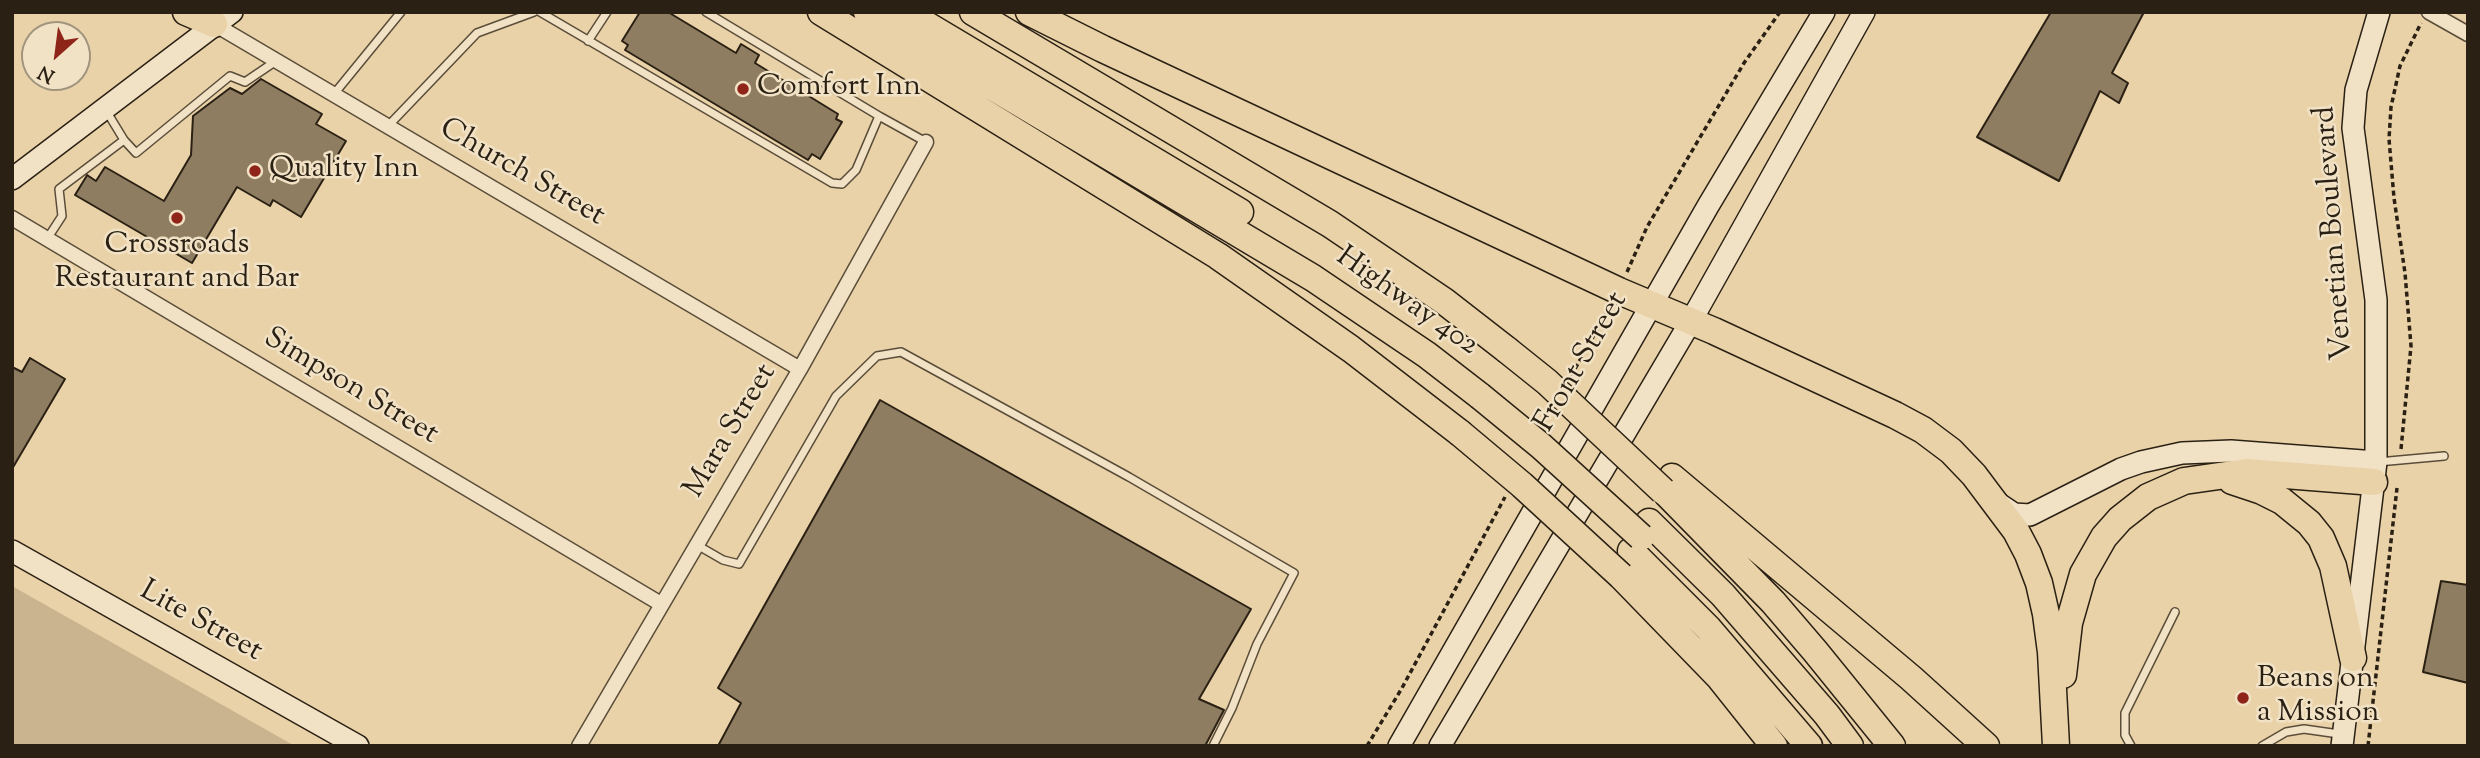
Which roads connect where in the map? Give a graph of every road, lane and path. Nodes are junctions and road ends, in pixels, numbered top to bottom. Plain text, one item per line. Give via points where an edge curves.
1 (186, 12) edge
2 (401, 12) edge
3 (534, 12) edge
4 (540, 12) edge
5 (607, 12) edge
6 (706, 12) edge
7 (821, 12) edge
8 (867, 12) edge
9 (905, 12) edge
10 (973, 12) edge
11 (1029, 12) edge
12 (1824, 12) edge
13 (1864, 12) edge
14 (2379, 12) edge
15 (2429, 12) edge
16 (223, 18) edge
17 (2468, 34) edge
18 (588, 41) junction
19 (276, 61) junction
20 (334, 94) junction
21 (104, 109) junction
22 (878, 116) junction
23 (387, 126) junction
24 (124, 141) junction
25 (926, 142) joint
26 (12, 178) edge
27 (12, 218) edge
28 (47, 239) junction
29 (1651, 304) junction
30 (1690, 321) junction
31 (800, 369) junction
32 (1475, 406) junction
33 (2444, 456) dead end
34 (2375, 472) junction
35 (2203, 478) junction
36 (1668, 484) junction
37 (1996, 502) junction
38 (1640, 537) junction
39 (696, 544) junction
40 (12, 551) edge
41 (661, 604) junction
42 (2175, 612) dead end
43 (2353, 657) junction
44 (2343, 740) edge
45 (2056, 744) edge
46 (358, 746) edge
47 (579, 746) edge
48 (1213, 746) edge
49 (1399, 746) edge
50 (1440, 746) edge
51 (1774, 746) edge
52 (1810, 746) edge
53 (1830, 746) edge
54 (1850, 746) edge
55 (1892, 746) edge
56 (1986, 746) edge
57 (2131, 746) edge
58 (2262, 746) edge

1 - 16 highway
2 - 20 lane
3 - 23 lane via 477,33
4 - 18 lane
5 - 18 lane
6 - 22 lane
7 - 32 highway via 1218,256 1351,349
8 - 32 highway, Highway 402 via 1313,278 1427,355
9 - 32 highway via 1190,181 1405,320
10 - 36 highway, Highway 402, bridge via 1330,224 1444,301
11 - 29 highway
12 - 29 main road, Front Street
13 - 30 main road
14 - 34 main road, Venetian Boulevard via 2356,90 2353,128 2376,300
15 - 17 street
16 - 19 street, Church Street
16 - 21 main road
18 - 22 lane via 832,183 842,184 856,170
19 - 20 street, Church Street
19 - 24 lane via 245,82 230,76 136,153
20 - 23 street, Church Street
21 - 24 lane
21 - 26 main road
22 - 25 lane
23 - 31 street, Church Street
24 - 28 lane via 59,188 62,216
25 - 31 street, Mara Street
27 - 28 street, Simpson Street
28 - 41 street, Simpson Street
29 - 30 highway
29 - 49 main road, Front Street
30 - 37 highway via 1923,430 1951,451
30 - 50 main road
31 - 39 street, Mara Street
32 - 38 highway, Highway 402, bridge via 1541,446
32 - 51 highway, bridge via 1522,485 1621,576 1718,677
33 - 34 lane
34 - 35 highway via 2247,472
34 - 37 main road via 2231,452 2182,453 2121,470 2029,515 2014,514
34 - 43 main road, Venetian Boulevard
35 - 43 highway via 2263,491 2309,523 2333,566
35 - 45 highway via 2148,497 2120,519 2083,574 2069,623
36 - 55 highway, Highway 402
36 - 56 highway via 1911,678
37 - 45 highway via 2016,531 2039,583 2051,652
38 - 52 highway via 1708,628
38 - 53 highway, Highway 402 via 1718,614
38 - 54 highway via 1723,595
39 - 41 street, Mara Street
39 - 48 lane via 739,564 836,396 877,356 901,352 1294,573
40 - 46 main road, Lite Street
41 - 47 street, Mara Street
42 - 57 lane via 2125,713 2125,735
43 - 44 main road, Venetian Boulevard
44 - 58 lane via 2304,729 2286,732

